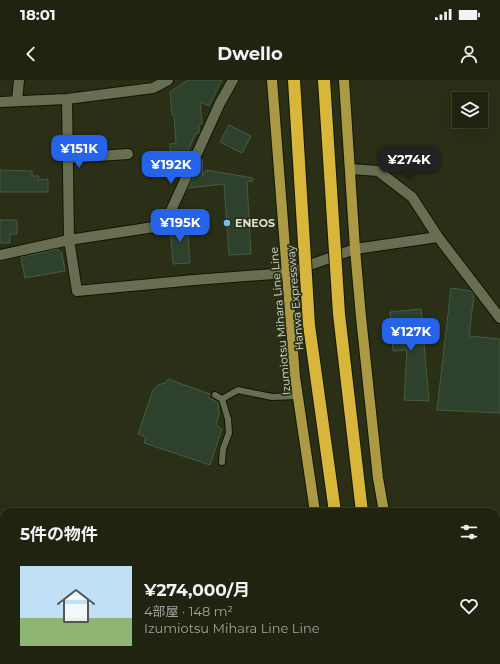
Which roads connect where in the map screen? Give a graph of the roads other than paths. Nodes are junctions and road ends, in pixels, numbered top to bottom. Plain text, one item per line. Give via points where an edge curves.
1 (19, 80) edge
2 (168, 80) edge
3 (233, 80) edge
4 (272, 80) edge
5 (294, 80) edge
6 (324, 80) edge
7 (344, 80) edge
8 (67, 99) junction
9 (17, 101) junction
10 (0, 102) edge
11 (128, 154) dead end
12 (68, 158) junction
13 (350, 169) junction
14 (438, 237) junction
15 (69, 240) junction
16 (355, 248) junction
17 (0, 255) edge
18 (287, 273) junction
19 (500, 318) edge
20 (215, 394) dead end
21 (298, 396) junction
22 (222, 399) junction
23 (222, 462) dead end
24 (314, 508) edge
25 (334, 508) edge
26 (362, 508) edge
27 (383, 508) edge

1 - 9 street
2 - 8 street via 153,88
3 - 15 street via 169,215 154,227
4 - 18 main road, Izumiotsu Mihara Line Line
5 - 25 highway, Hanwa Expressway, bridge via 308,325
6 - 26 highway, bridge via 340,314
7 - 13 main road
8 - 9 street
8 - 12 street
9 - 10 street
11 - 12 street
12 - 15 street
13 - 14 street via 378,170 412,197
13 - 16 main road
14 - 16 street
14 - 19 street
15 - 17 street
15 - 18 street via 77,291
16 - 18 street
16 - 27 main road via 376,463
18 - 21 main road, Izumiotsu Mihara Line Line
20 - 22 lane
21 - 22 lane via 272,397 238,390
21 - 24 main road, Izumiotsu Mihara Line Line
22 - 23 lane via 229,433 223,449

